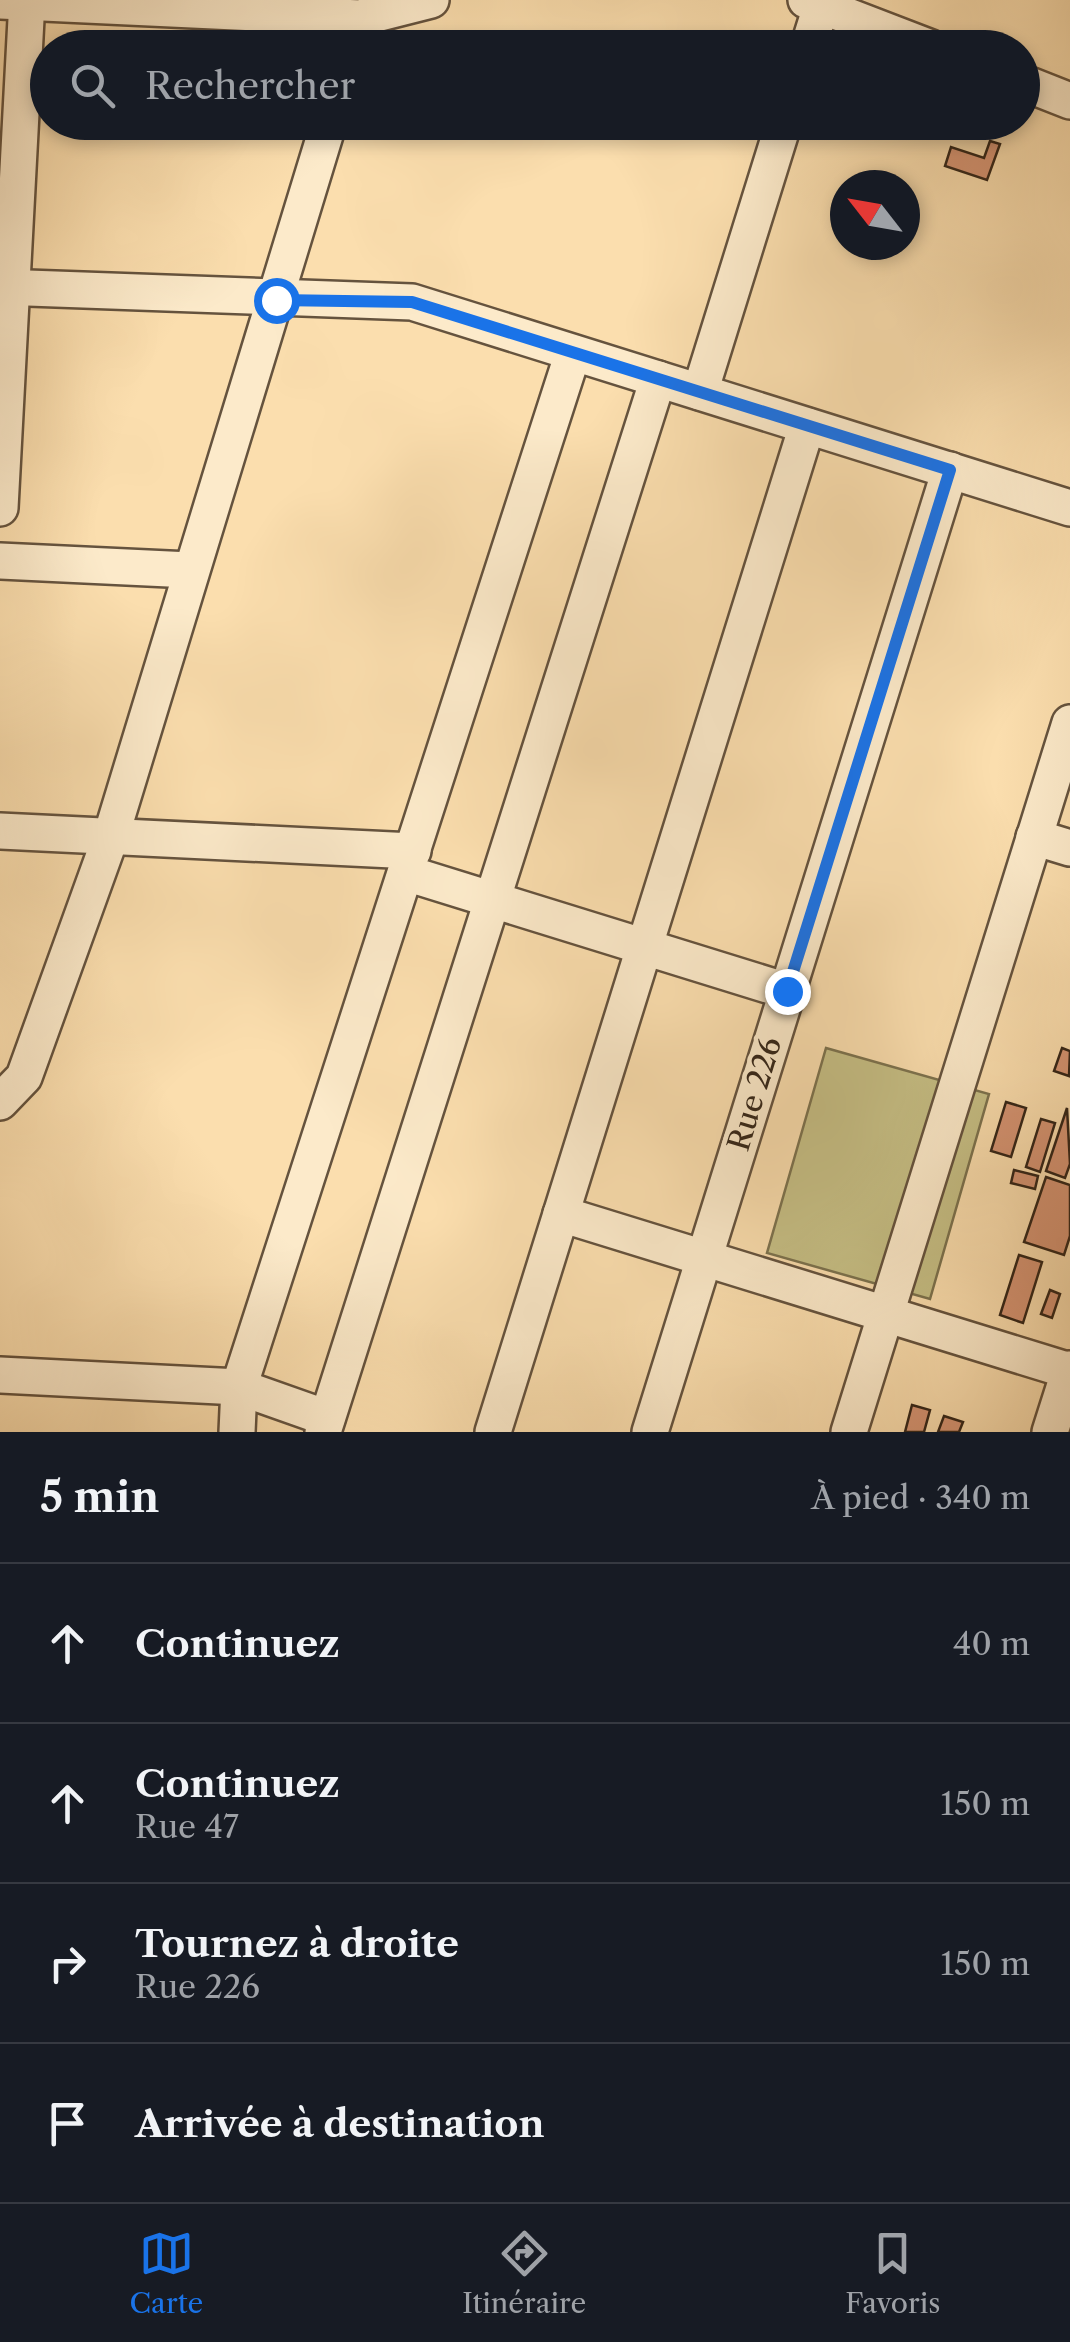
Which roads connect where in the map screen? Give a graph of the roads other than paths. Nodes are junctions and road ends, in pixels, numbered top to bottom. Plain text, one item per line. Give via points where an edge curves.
1 (431, 0) edge
2 (18, 1) edge
3 (816, 2) edge
4 (359, 22) edge
5 (811, 30) edge
6 (886, 30) edge
7 (1040, 89) edge
8 (1070, 100) edge
9 (324, 140) edge
10 (778, 140) edge
11 (6, 287) edge
12 (276, 300) junction
13 (573, 352) junction
14 (658, 379) junction
15 (700, 392) junction
16 (807, 426) junction
17 (950, 470) junction
18 (0, 508) edge
19 (1070, 508) edge
20 (0, 561) edge
21 (190, 570) junction
22 (1070, 723) edge
23 (0, 831) edge
24 (111, 836) junction
25 (1034, 837) junction
26 (1070, 848) edge
27 (410, 862) junction
28 (492, 900) junction
29 (644, 947) junction
30 (787, 991) junction
31 (0, 1102) edge
32 (561, 1214) junction
33 (704, 1258) junction
34 (886, 1314) junction
35 (1070, 1370) edge
36 (0, 1375) edge
37 (240, 1387) junction
38 (325, 1425) edge
39 (237, 1432) edge
40 (493, 1432) edge
41 (650, 1432) edge
42 (849, 1432) edge
43 (1050, 1432) edge

1 - 4 street
2 - 4 street
2 - 11 street
3 - 5 street
3 - 6 street
7 - 8 street
9 - 12 street
10 - 15 street
11 - 12 street
11 - 18 street
12 - 13 street via 412,302
12 - 21 street
13 - 14 street
13 - 27 street
14 - 15 street
14 - 28 street
15 - 16 street
16 - 17 street
16 - 29 street
17 - 19 street
17 - 30 street, Rue 226
20 - 21 street
21 - 24 street
22 - 25 street
23 - 24 street
24 - 27 street
24 - 31 street via 24,1076
25 - 26 street
25 - 34 street
27 - 28 street
27 - 37 street
28 - 29 street
28 - 38 street
29 - 30 street
29 - 32 street
30 - 33 street, Rue 226
32 - 33 street
32 - 40 street
33 - 34 street
33 - 41 street, Rue 226
34 - 35 street
34 - 42 street
35 - 43 street
36 - 37 street
37 - 38 street
37 - 39 street

